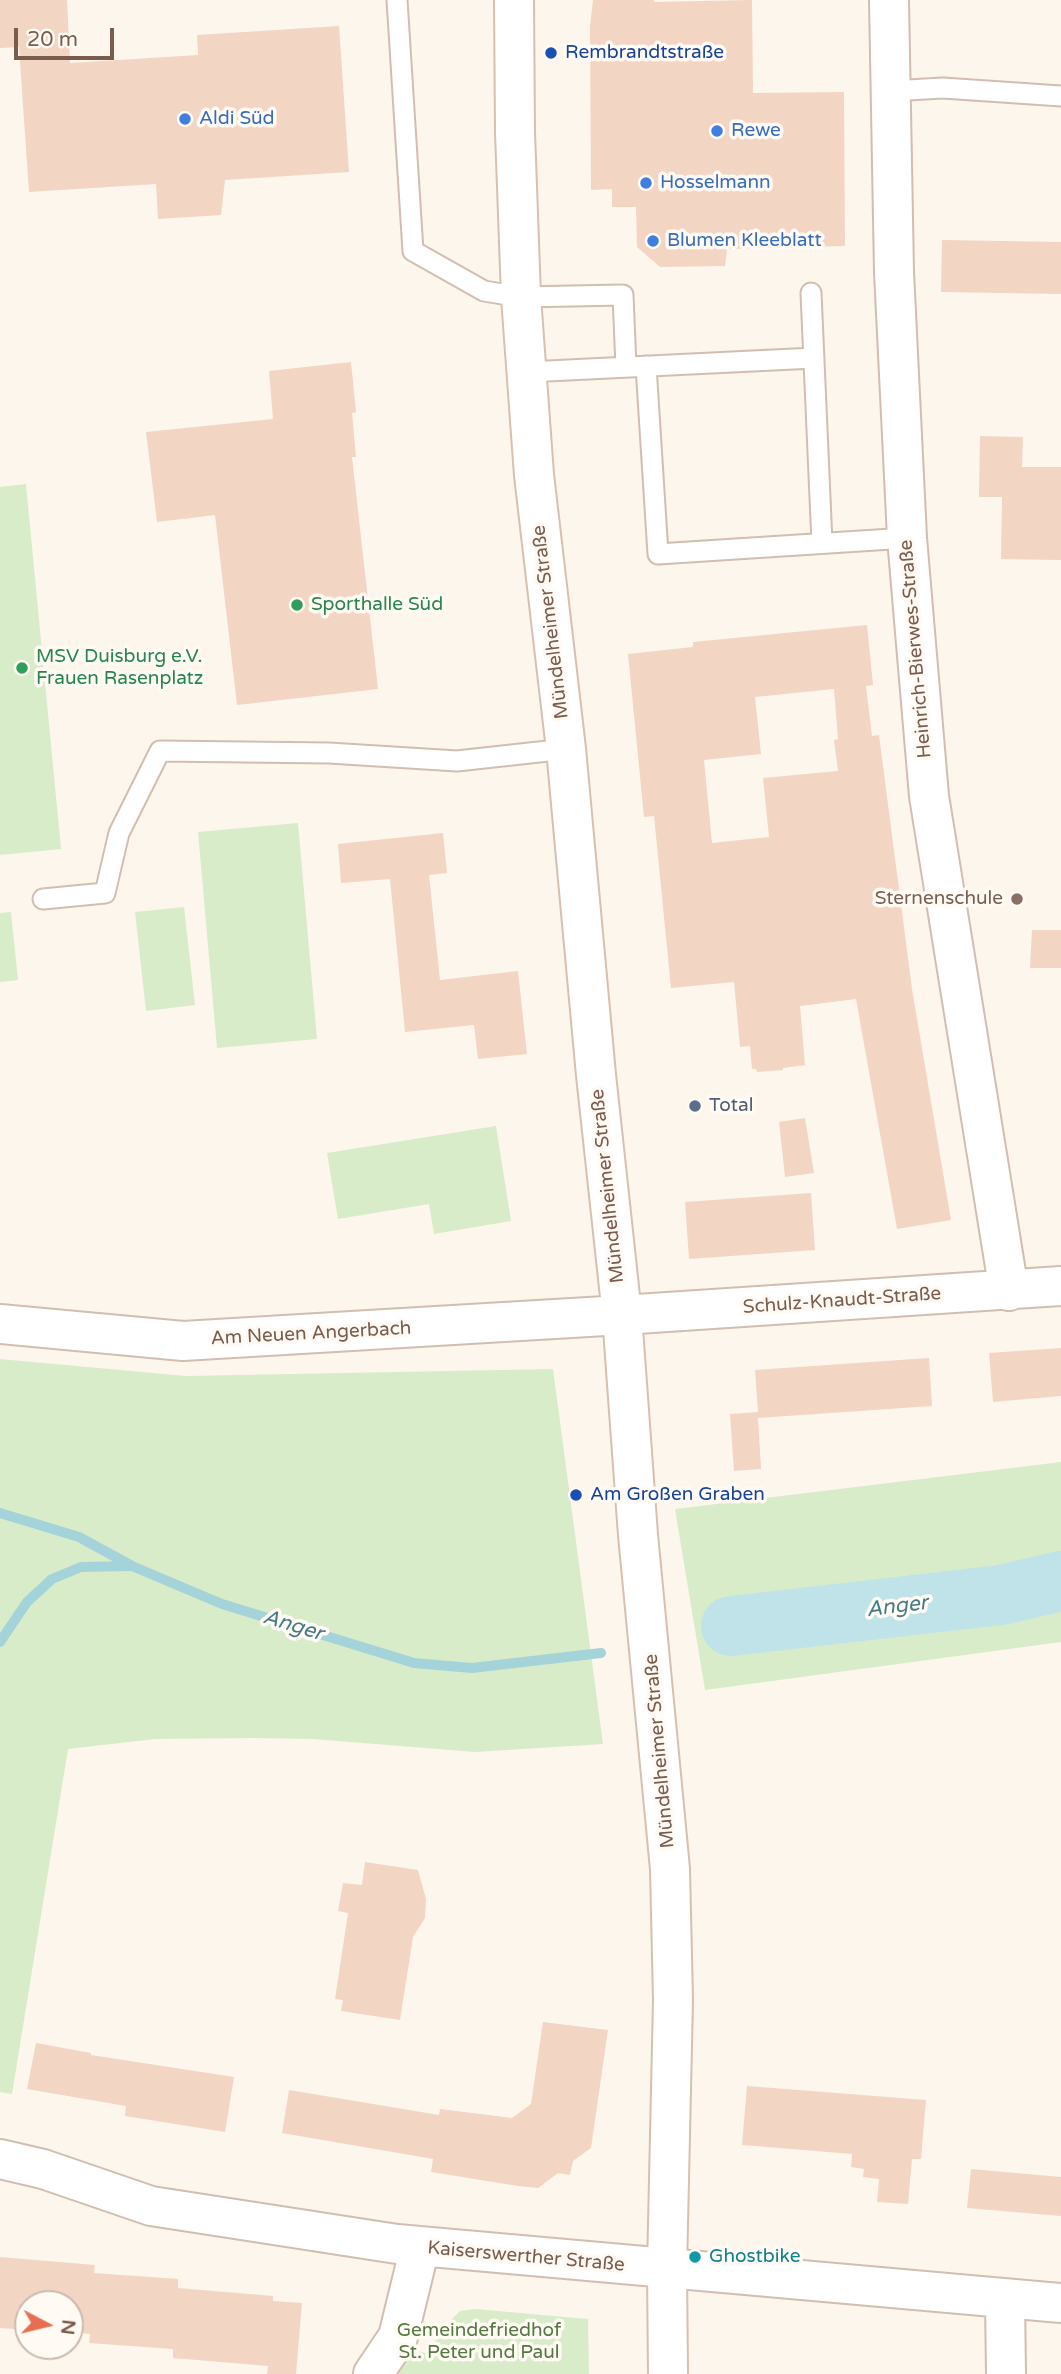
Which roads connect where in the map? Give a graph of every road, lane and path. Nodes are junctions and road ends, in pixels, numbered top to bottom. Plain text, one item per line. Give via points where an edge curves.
1 (397, 0) edge
2 (514, 0) edge
3 (889, 0) edge
4 (890, 91) junction
5 (1061, 96) edge
6 (811, 293) dead end
7 (521, 297) junction
8 (814, 358) junction
9 (636, 366) junction
10 (527, 372) junction
11 (906, 538) junction
12 (822, 543) junction
13 (566, 749) junction
14 (43, 899) dead end
15 (1061, 1286) edge
16 (1009, 1291) junction
17 (622, 1315) junction
18 (0, 1324) edge
19 (0, 2159) edge
20 (420, 2247) junction
21 (667, 2269) junction
22 (1005, 2300) junction
23 (1061, 2303) edge
24 (373, 2374) edge
25 (668, 2374) edge
26 (1006, 2374) edge

1 - 7 lane via 413,251 484,291
2 - 7 street, Mündelheimer Straße
3 - 4 street, Heinrich-Bierwes-Straße
4 - 5 lane via 943,88
4 - 11 street, Heinrich-Bierwes-Straße
6 - 8 lane
7 - 9 lane via 623,295
7 - 10 street, Mündelheimer Straße
8 - 9 lane
8 - 12 lane
9 - 10 lane
9 - 12 lane via 657,554
10 - 13 street, Mündelheimer Straße via 534,475
11 - 12 lane
11 - 16 street, Heinrich-Bierwes-Straße via 929,796
13 - 14 lane via 457,761 329,753 160,751 119,833 105,893
13 - 17 street, Mündelheimer Straße
15 - 16 street, Schulz-Knaudt-Straße
16 - 17 street, Schulz-Knaudt-Straße
17 - 18 street, Am Neuen Angerbach via 183,1341
17 - 21 street, Mündelheimer Straße via 670,1869 674,2000
19 - 20 street, Kaiserswerther Straße via 151,2206
20 - 21 street, Kaiserswerther Straße
20 - 24 street via 398,2337
21 - 22 street, Kaiserswerther Straße
21 - 25 street, Mündelheimer Straße
22 - 23 street, Kaiserswerther Straße
22 - 26 street

